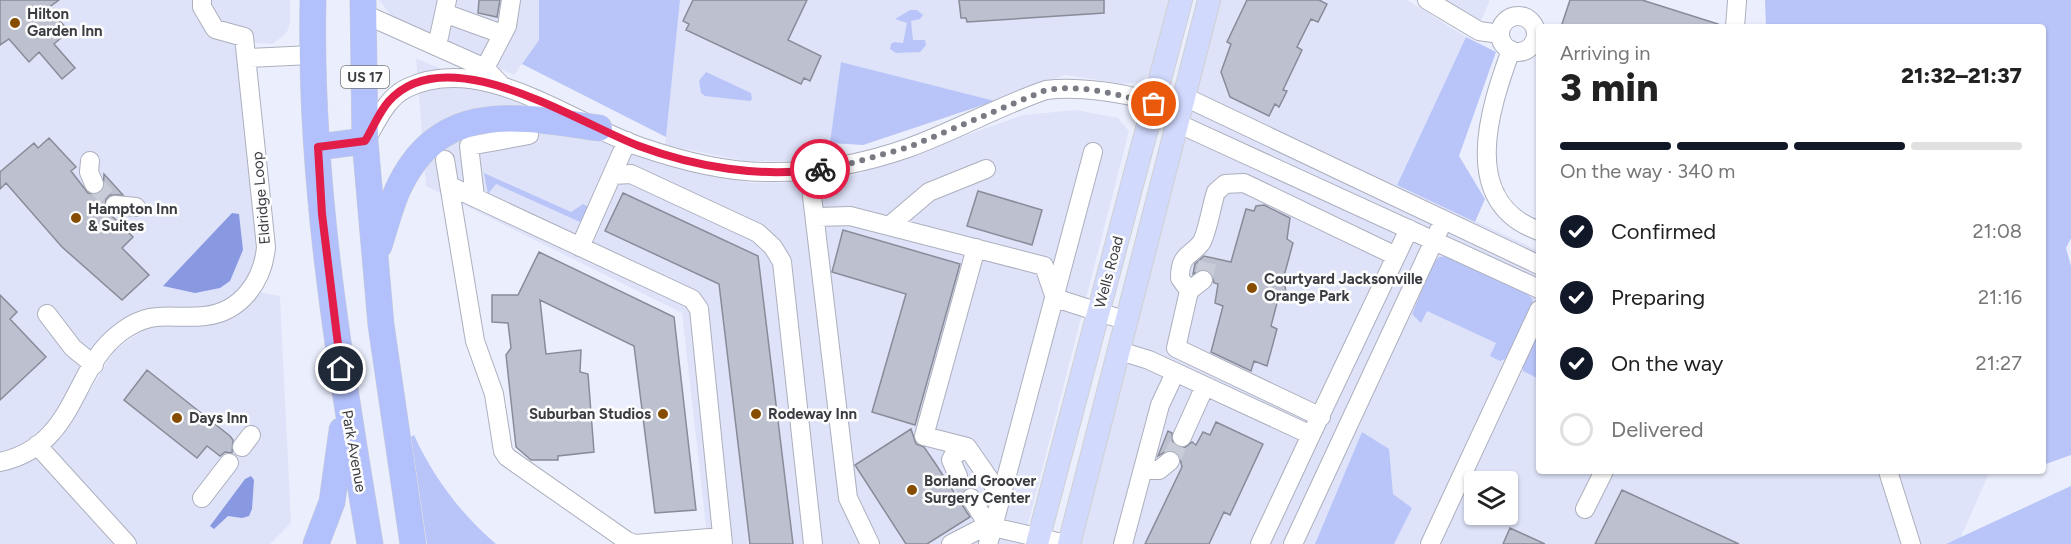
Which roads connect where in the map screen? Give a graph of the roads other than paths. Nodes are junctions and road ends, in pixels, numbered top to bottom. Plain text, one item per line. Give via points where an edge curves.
1 (202, 0) edge
2 (313, 0) edge
3 (512, 0) edge
4 (1181, 0) edge
5 (1209, 0) edge
6 (1427, 0) edge
7 (1737, 1) edge
8 (446, 6) edge
9 (364, 7) edge
10 (1525, 8) edge
11 (1735, 24) edge
12 (502, 34) junction
13 (1500, 34) junction
14 (437, 46) junction
15 (1511, 50) junction
16 (312, 55) junction
17 (248, 58) junction
18 (485, 68) junction
19 (502, 86) junction
20 (1185, 97) junction
21 (1154, 104) junction
22 (1177, 123) junction
23 (599, 128) junction
24 (529, 135) dead end
25 (365, 141) junction
26 (627, 141) junction
27 (318, 147) junction
28 (1093, 152) dead end
29 (1247, 153) junction
30 (445, 160) dead end
31 (90, 161) dead end
32 (986, 169) dead end
33 (809, 171) junction
34 (613, 175) junction
35 (1233, 182) junction
36 (94, 184) tunnel mouth
37 (450, 186) junction
38 (476, 197) junction
39 (115, 205) tunnel mouth
40 (136, 207) dead end
41 (817, 218) junction
42 (1444, 218) junction
43 (888, 226) junction
44 (1409, 229) junction
45 (1536, 229) edge
46 (1434, 241) junction
47 (580, 247) junction
48 (976, 248) junction
49 (376, 255) junction
50 (1396, 256) junction
51 (1536, 264) edge
52 (1536, 288) edge
53 (1055, 298) junction
54 (1098, 312) junction
55 (47, 314) dead end
56 (1536, 316) edge
57 (1127, 321) junction
58 (1120, 351) junction
59 (94, 365) junction
60 (1175, 373) junction
61 (1205, 386) junction
62 (344, 390) junction
63 (1320, 417) junction
64 (1311, 435) junction
65 (1182, 437) tunnel mouth
66 (37, 445) junction
67 (967, 447) junction
68 (1170, 461) tunnel mouth
69 (0, 462) edge
70 (229, 463) dead end
71 (1143, 470) junction
72 (1602, 474) edge
73 (1889, 474) edge
74 (958, 476) tunnel mouth
75 (1001, 496) junction
76 (202, 498) dead end
77 (971, 498) tunnel mouth
78 (1585, 509) dead end
79 (990, 535) edge
80 (722, 540) edge
81 (1038, 541) edge
82 (126, 544) edge
83 (316, 544) edge
84 (370, 544) edge
85 (412, 544) edge
86 (813, 544) edge
87 (870, 544) edge
88 (951, 544) edge
89 (1068, 544) edge
90 (1123, 544) edge
91 (1260, 544) edge
92 (1293, 544) edge
93 (1431, 544) edge
94 (1911, 544) edge

1 - 17 street via 215,29 244,37
2 - 16 highway, Park Avenue
3 - 12 street
4 - 21 main road, Wells Road
5 - 20 main road, Wells Road
6 - 13 street via 1479,31
7 - 11 street
8 - 12 street
8 - 14 street
9 - 14 street
9 - 25 highway, US 17
10 - 13 street via 1506,19
10 - 15 street via 1536,37 1527,50
12 - 18 street
13 - 15 street via 1503,44
14 - 18 street
15 - 45 street via 1491,108 1489,178 1496,199 1507,213
16 - 17 street
16 - 27 highway, Park Avenue
17 - 59 street, Eldridge Loop via 266,247 261,274 246,296 216,314 163,315 133,325 114,337
18 - 19 street
19 - 23 street
19 - 25 street via 459,77 426,81 405,89 389,101
20 - 21 street
20 - 22 main road, Wells Road
20 - 42 street
21 - 22 street
21 - 33 street via 1088,88 1046,90 909,147
21 - 54 main road, Wells Road
22 - 29 street
22 - 57 main road, Wells Road
23 - 26 street
23 - 49 highway via 523,117 487,118 459,126 434,142 398,188
24 - 38 street via 469,146
25 - 27 highway
25 - 49 highway, US 17
26 - 33 street via 719,167
26 - 34 street
27 - 62 highway, Park Avenue via 323,225
28 - 53 street
29 - 35 street
29 - 44 street
30 - 37 street
31 - 36 street
32 - 43 street via 929,192
33 - 41 street
34 - 47 street
34 - 86 street via 631,174 758,233 782,262
35 - 50 street via 1244,183
35 - 63 street via 1216,192 1205,250 1187,254 1181,267 1181,282 1196,286 1176,348
37 - 38 street
37 - 80 street via 475,341 494,394 507,457 627,541 635,544
38 - 47 street
39 - 40 street
41 - 43 street via 850,216
41 - 87 street via 848,498
42 - 46 street
42 - 51 street
43 - 48 street
44 - 46 street
44 - 50 street
46 - 52 street
46 - 92 street
47 - 80 street via 692,299 699,309
48 - 53 street via 1044,266
48 - 67 street via 924,436
49 - 85 highway, US 17 via 381,325
50 - 63 street
53 - 54 street
53 - 75 street
54 - 57 street
54 - 81 main road, Wells Road
55 - 59 street via 73,348
56 - 93 street
57 - 58 main road, Wells Road
58 - 60 street
58 - 89 main road, Wells Road
59 - 66 street, Eldridge Loop via 60,424
60 - 61 street
60 - 71 street via 1160,405
61 - 64 street
61 - 65 street
62 - 83 highway via 340,458 334,491
62 - 84 highway, Park Avenue
63 - 64 street
64 - 91 street
66 - 69 street, Eldridge Loop
66 - 82 street
67 - 74 street via 951,460
67 - 75 street
68 - 71 street via 1159,470
70 - 76 street
71 - 90 street
72 - 78 street
73 - 94 street
75 - 79 street
77 - 79 street
79 - 81 street
79 - 88 street via 978,530
81 - 89 street

